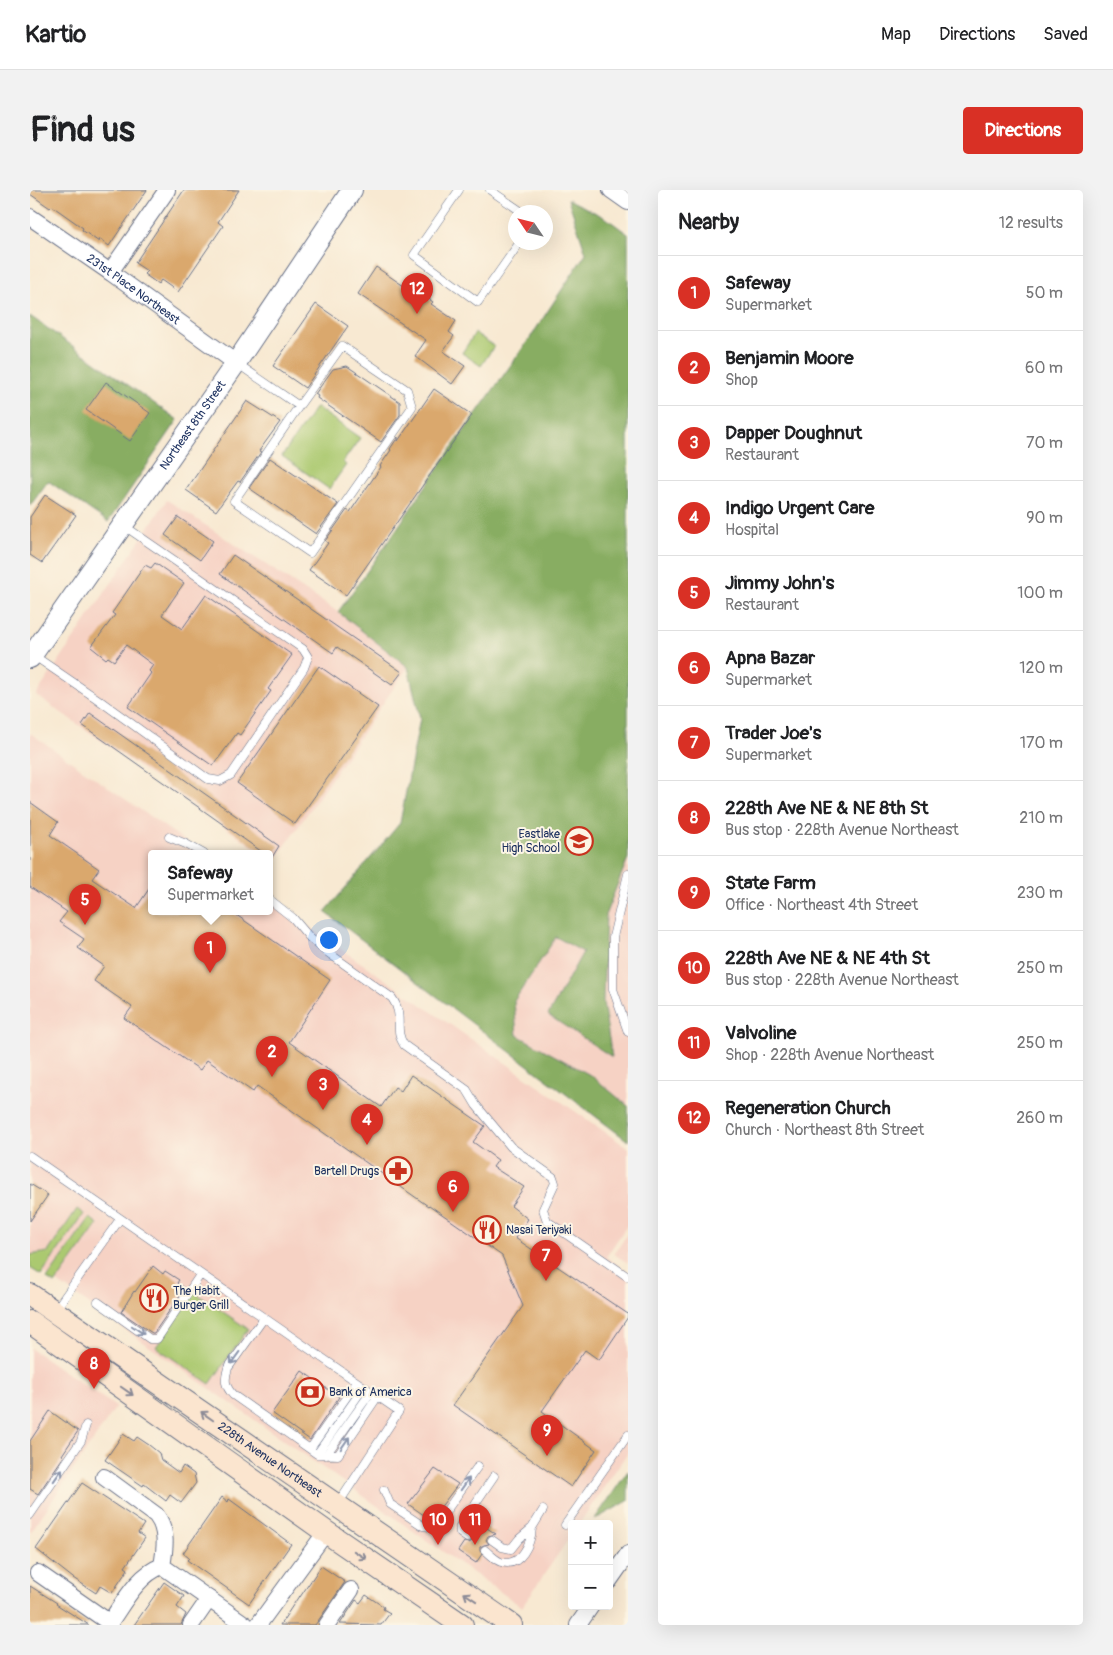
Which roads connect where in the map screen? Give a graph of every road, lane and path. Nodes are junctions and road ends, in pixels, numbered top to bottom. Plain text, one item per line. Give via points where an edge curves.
1 (167, 190) edge
2 (352, 190) edge
3 (458, 190) edge
4 (490, 190) edge
5 (611, 190) edge
6 (628, 202) edge
7 (512, 205) edge
8 (30, 217) edge
9 (514, 250) edge
10 (110, 272) junction
11 (236, 363) junction
12 (299, 406) junction
13 (123, 525) junction
14 (31, 656) edge
15 (168, 837) dead end
16 (197, 850) edge
17 (628, 874) edge
18 (273, 902) edge
19 (628, 1032) edge
20 (30, 1156) edge
21 (120, 1219) junction
22 (200, 1275) junction
23 (628, 1276) edge
24 (30, 1295) edge
25 (98, 1302) dead end
26 (30, 1307) edge
27 (54, 1311) junction
28 (264, 1318) junction
29 (34, 1325) edge
30 (118, 1355) junction
31 (357, 1382) junction
32 (368, 1389) junction
33 (378, 1396) junction
34 (86, 1424) dead end
35 (628, 1435) edge
36 (310, 1449) junction
37 (317, 1454) junction
38 (326, 1455) junction
39 (478, 1466) dead end
40 (494, 1476) dead end
41 (104, 1477) dead end
42 (252, 1479) junction
43 (384, 1490) dead end
44 (337, 1506) junction
45 (543, 1510) dead end
46 (30, 1515) edge
47 (467, 1516) junction
48 (565, 1525) dead end
49 (474, 1528) dead end
50 (532, 1528) junction
51 (326, 1532) junction
52 (467, 1538) dead end
53 (492, 1540) dead end
54 (485, 1550) dead end
55 (628, 1554) edge
56 (162, 1566) junction
57 (38, 1573) dead end
58 (613, 1575) edge
59 (351, 1590) dead end
60 (209, 1599) junction
61 (588, 1610) edge
62 (109, 1624) edge
63 (191, 1625) edge
64 (246, 1625) edge
65 (258, 1625) edge
66 (327, 1625) edge
67 (462, 1625) edge
68 (511, 1625) edge
69 (578, 1625) edge

1 - 10 street
2 - 11 street, Northeast 8th Street
3 - 9 lane via 414,255 478,302
4 - 7 lane
5 - 6 street
8 - 10 street, 231st Place Northeast
10 - 11 street, 231st Place Northeast
11 - 12 lane
11 - 13 street, Northeast 8th Street
12 - 12 lane via 342,346 407,390 412,407 310,553 234,501
13 - 14 street, Northeast 8th Street
13 - 14 lane via 303,648 308,657 304,668 231,775 220,781 208,779 96,698
15 - 16 lane
17 - 19 lane via 613,937 614,989
18 - 23 lane via 324,950 392,998 398,1006 399,1038 404,1045 467,1090 511,1147 553,1177 555,1183 543,1208 547,1221
20 - 21 lane
21 - 22 lane
21 - 27 lane
25 -> 22 lane via 150,1339 157,1339
22 - 28 lane
24 - 27 main road, 228th Avenue Northeast
26 - 27 main road
27 - 30 main road, 228th Avenue Northeast
28 - 31 lane
28 -> 36 lane via 228,1368 225,1377 227,1388
29 - 30 main road via 49,1325 97,1351
29 -> 42 main road, 228th Avenue Northeast
44 -> 30 main road, 228th Avenue Northeast
31 - 32 lane
31 - 36 lane
32 - 33 lane
32 - 37 lane
32 - 38 lane
38 -> 33 lane via 338,1455
33 - 44 lane via 399,1411
46 -> 34 lane via 81,1441
35 - 48 lane
36 - 37 lane
37 - 38 lane
43 -> 39 lane via 390,1504 430,1528 437,1524
40 - 47 lane
41 - 56 street via 161,1521 165,1548
42 - 44 main road via 293,1495 317,1512 326,1514
42 - 51 main road, 228th Avenue Northeast
68 -> 44 main road, 228th Avenue Northeast
45 - 50 lane
47 - 49 lane via 466,1521
47 - 52 lane via 460,1528 461,1534
50 - 53 lane via 511,1549
50 - 54 lane via 526,1549 515,1561 500,1561
51 - 65 street
51 -> 67 main road, 228th Avenue Northeast
55 - 58 street
56 - 60 street
56 - 62 street via 139,1582
57 - 62 street
59 - 66 street
60 - 63 street
60 - 64 street
61 - 69 street

